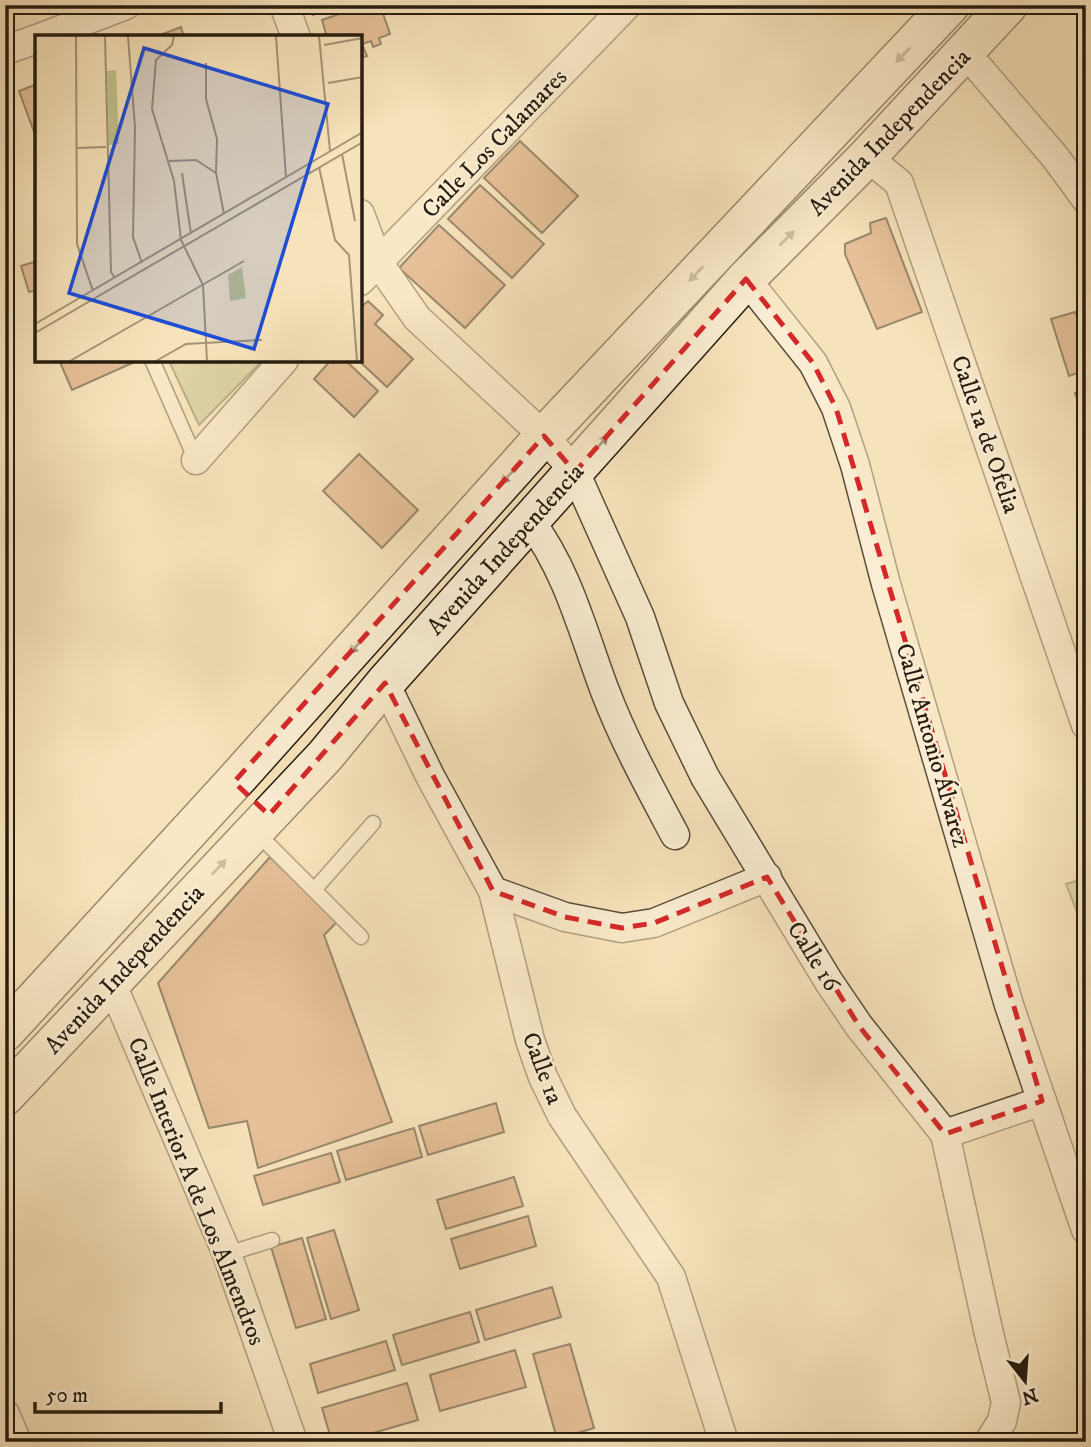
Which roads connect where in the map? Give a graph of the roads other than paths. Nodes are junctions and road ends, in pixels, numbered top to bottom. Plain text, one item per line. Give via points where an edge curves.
1 (126, 5) edge
2 (284, 5) edge
3 (627, 5) edge
4 (950, 5) edge
5 (1008, 5) edge
6 (47, 35) edge
7 (295, 35) edge
8 (35, 39) edge
9 (5, 50) edge
10 (965, 52) junction
11 (867, 157) junction
12 (1086, 199) edge
13 (362, 227) edge
14 (369, 271) edge
15 (746, 279) junction
16 (153, 362) edge
17 (282, 362) edge
18 (544, 436) junction
19 (196, 460) joint
20 (575, 472) junction
21 (530, 521) junction
22 (385, 683) junction
23 (1086, 724) edge
24 (234, 782) junction
25 (262, 822) junction
26 (373, 823) dead end
27 (675, 835) dead end
28 (767, 877) junction
29 (315, 889) junction
30 (493, 891) junction
31 (361, 937) dead end
32 (111, 982) junction
33 (5, 1032) edge
34 (5, 1096) edge
35 (1042, 1101) junction
36 (945, 1134) junction
37 (1086, 1230) edge
38 (272, 1240) dead end
39 (227, 1255) junction
40 (5, 1414) edge
41 (17, 1442) edge
42 (293, 1442) edge
43 (724, 1442) edge
44 (989, 1442) edge

1 - 6 street
2 - 7 street
3 - 14 street, Calle Los Calamares
4 -> 18 main road, Avenida Independencia
5 - 10 main road, Avenida Independencia
8 - 9 street
10 - 11 main road, Avenida Independencia
10 - 12 street
15 -> 11 main road, Avenida Independencia
11 - 23 street, Calle 1a de Ofelia via 899,183
13 - 14 street, Calle 16
14 - 18 street, Calle 16
20 -> 15 main road, Avenida Independencia
15 - 35 street, Calle Antonio Álvarez via 813,363 836,408 1009,1005
16 - 19 lane
17 - 19 street
18 - 20 street, Calle 16
18 -> 24 main road, Avenida Independencia
20 - 21 main road, Avenida Independencia
20 - 28 street, Calle 16 via 640,617 686,741
21 - 22 main road, Avenida Independencia
21 - 27 street via 545,540 571,595 627,746
22 - 25 main road, Avenida Independencia
22 - 30 street, Calle 1a via 429,776
24 - 25 main road
24 - 33 main road, Avenida Independencia
25 - 29 lane
32 -> 25 main road, Avenida Independencia
26 - 29 lane
28 - 30 street via 654,923 622,928 565,917
28 - 36 street, Calle 16 via 859,1026
29 - 31 lane
30 - 43 street, Calle 1a via 543,1077 562,1116 671,1277
32 - 34 main road, Avenida Independencia
32 - 39 street, Calle Interior A de Los Almendros
35 - 36 street
35 - 37 street, Calle Antonio Álvarez
36 - 44 street, Calle 16 via 1006,1402 1002,1421
38 - 39 lane
39 - 42 street, Calle Interior A de Los Almendros
40 - 41 street

